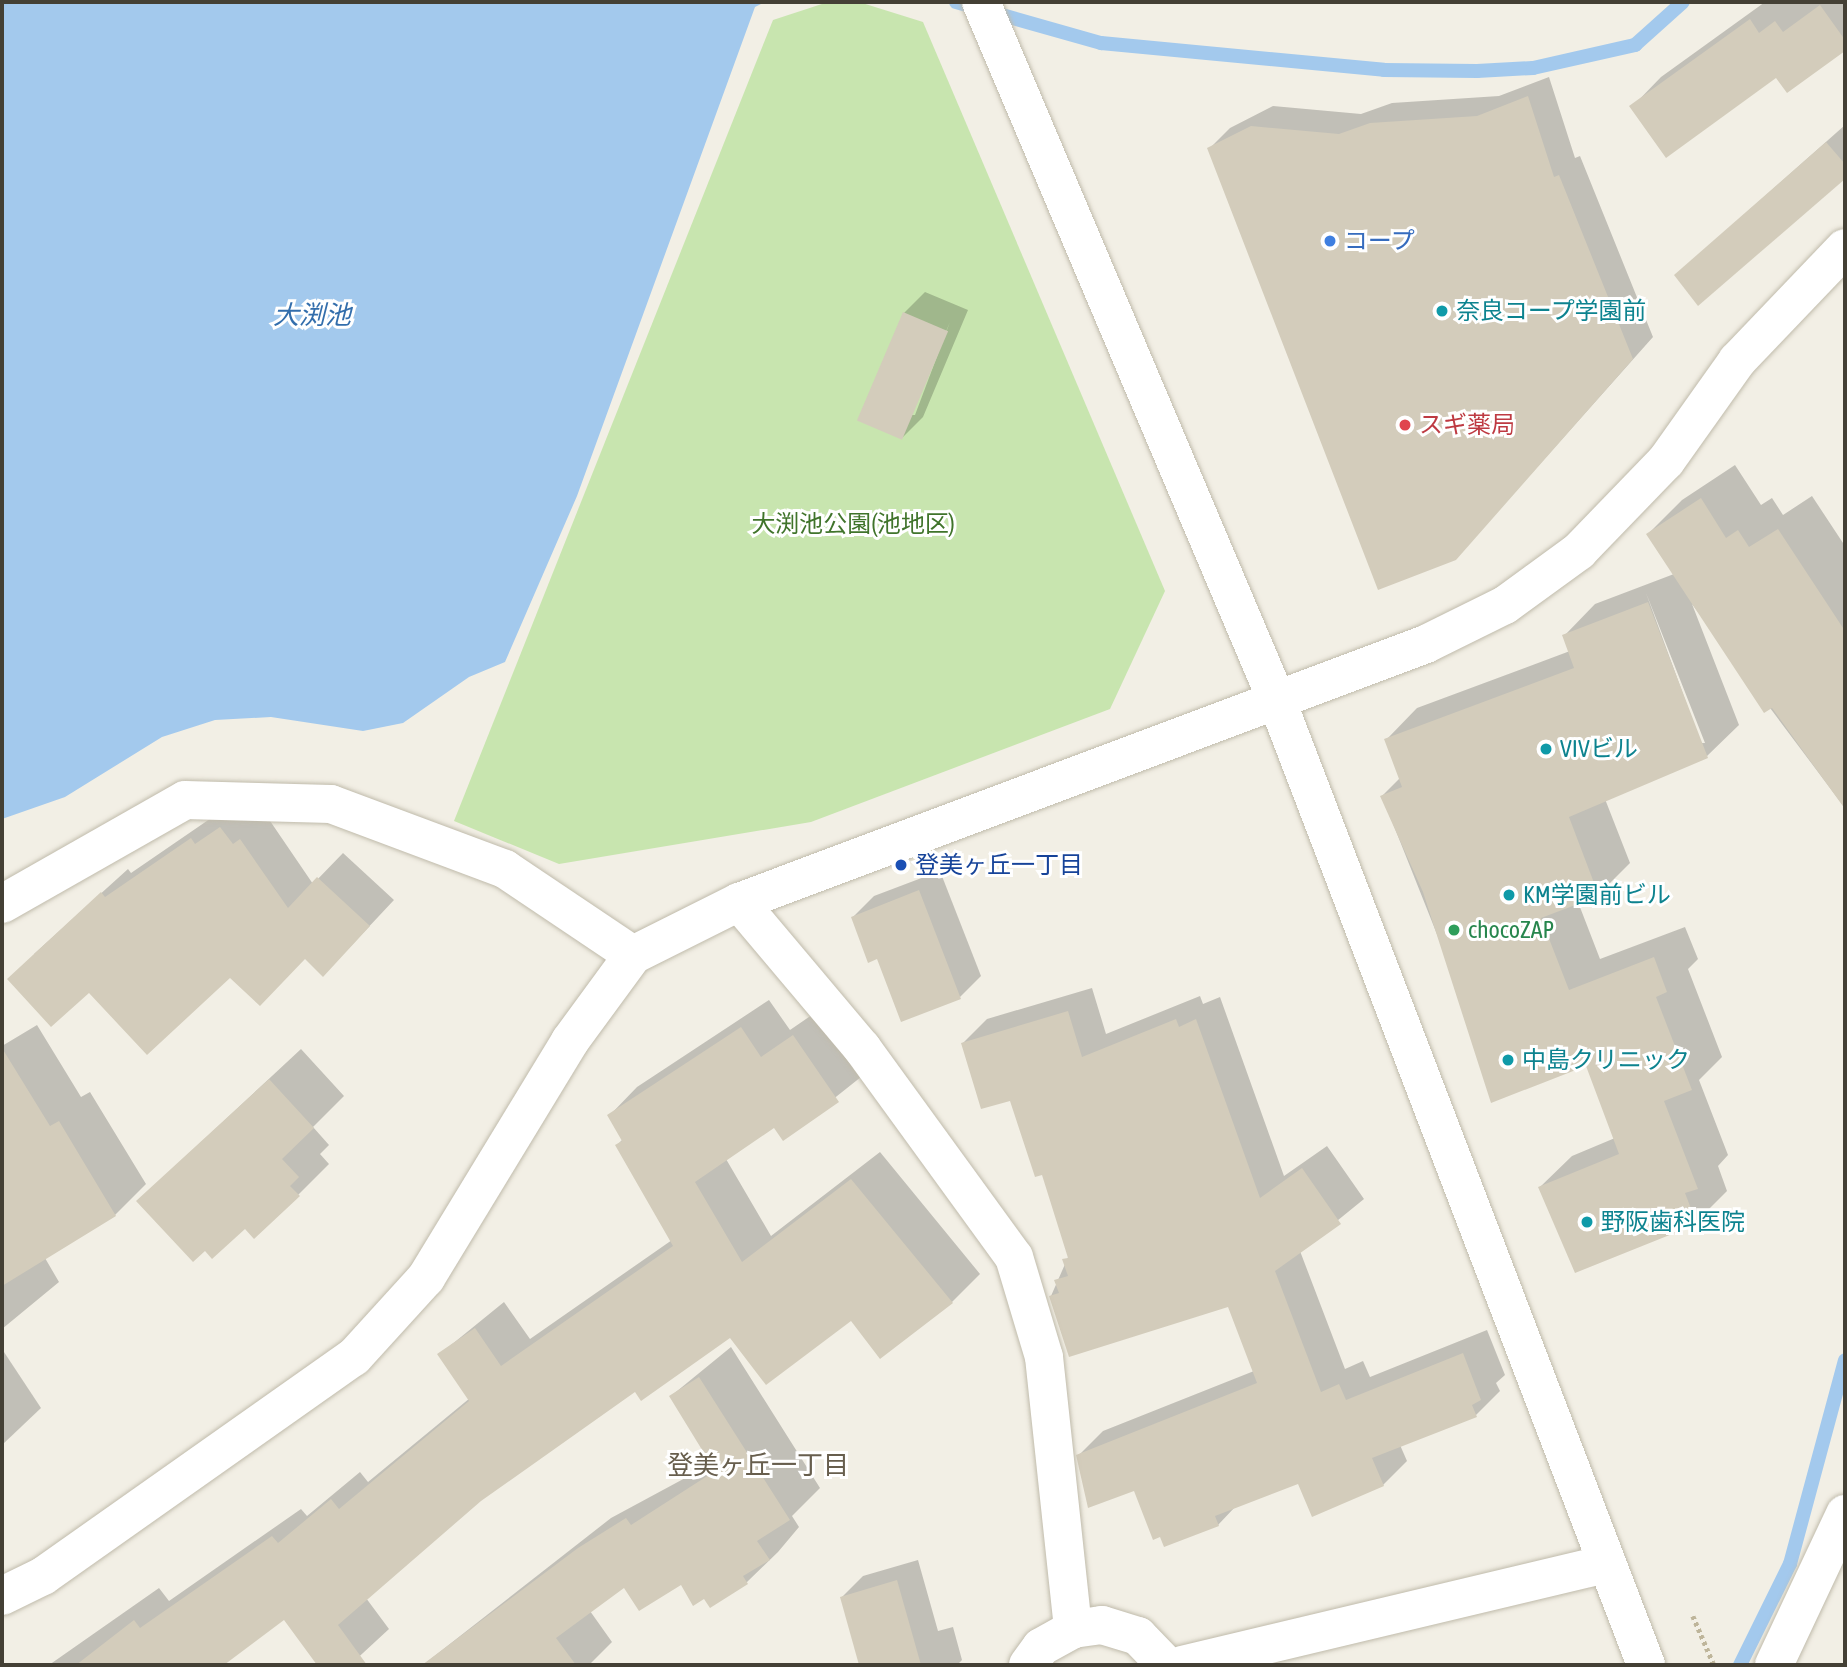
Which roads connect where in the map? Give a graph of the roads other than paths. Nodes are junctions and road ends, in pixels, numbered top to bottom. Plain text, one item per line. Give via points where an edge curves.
1 (981, 2) edge
2 (1845, 248) edge
3 (1278, 701) junction
4 (739, 902) junction
5 (2, 904) edge
6 (633, 955) junction
7 (1845, 1514) edge
8 (1607, 1564) junction
9 (2, 1596) edge
10 (1073, 1629) junction
11 (1642, 1655) edge
12 (1028, 1665) edge
13 (1166, 1665) edge
14 (1182, 1665) edge
15 (1774, 1665) edge

1 - 3 street
2 - 3 street via 1737,361 1666,461 1579,551 1505,605 1426,644
3 - 4 street
3 - 8 street
4 - 6 street
4 - 10 street via 862,1048 1014,1257 1044,1357
5 - 6 street via 185,800 331,804 505,869
6 - 9 street via 570,1041 426,1278 354,1357 43,1576
7 - 15 street
8 - 11 street
8 - 14 street
10 - 12 street via 1041,1647
10 - 13 street via 1102,1625 1138,1636

